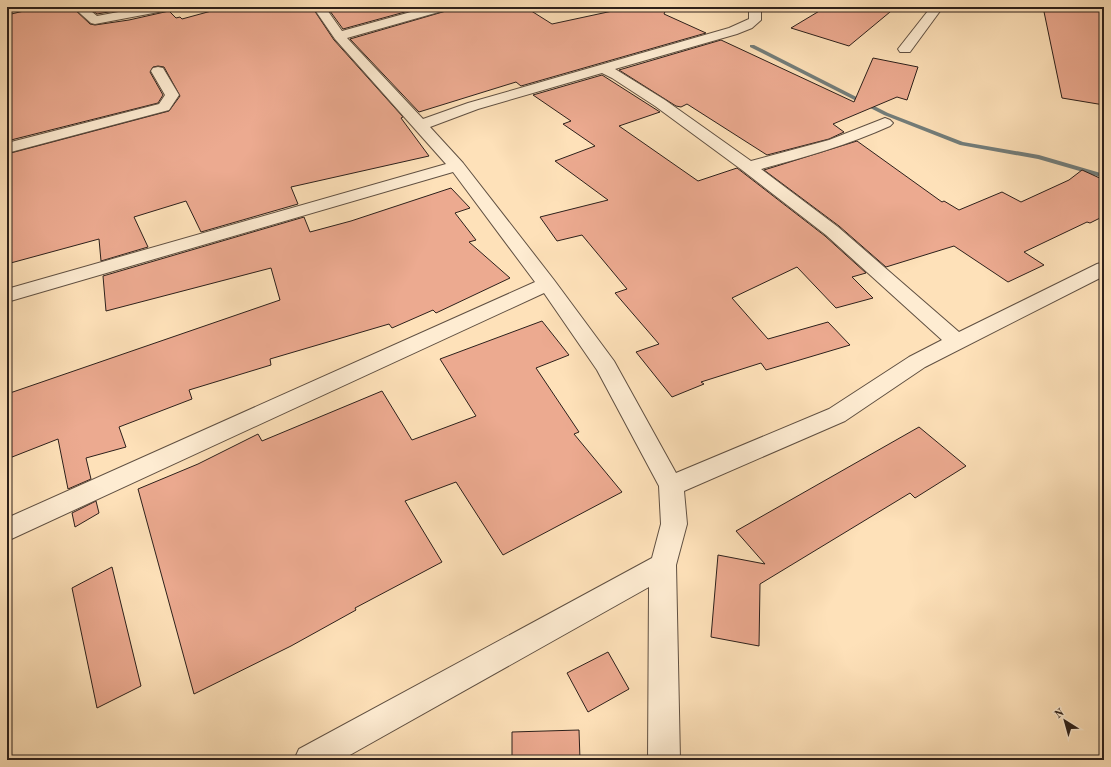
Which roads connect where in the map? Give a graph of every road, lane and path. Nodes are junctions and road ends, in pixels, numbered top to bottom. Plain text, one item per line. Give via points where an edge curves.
1 (79, 7) edge
2 (164, 7) edge
3 (319, 7) edge
4 (442, 7) edge
5 (755, 7) edge
6 (936, 7) edge
7 (339, 36) junction
8 (905, 49) dead end
9 (604, 69) junction
10 (158, 71) dead end
11 (885, 123) dead end
12 (420, 125) junction
13 (7, 148) edge
14 (456, 166) junction
15 (748, 167) junction
16 (1104, 268) edge
17 (546, 284) junction
18 (7, 296) edge
19 (956, 341) junction
20 (671, 486) junction
21 (7, 530) edge
22 (663, 565) junction
23 (310, 760) edge
24 (664, 760) edge

1 - 2 street via 94,20
3 - 7 street
4 - 7 street
5 - 9 street via 755,20 740,28
6 - 8 street
7 - 12 street
9 - 12 street via 474,106
9 - 15 street via 660,103
10 - 13 street via 172,95 164,107
11 - 15 street via 809,151
12 - 14 street
14 - 17 street
14 - 18 street
15 - 19 street via 832,231
16 - 19 street
17 - 20 street via 606,366
17 - 21 street
19 - 20 street via 917,362 837,415
20 - 22 street via 674,524
22 - 23 street
22 - 24 street

